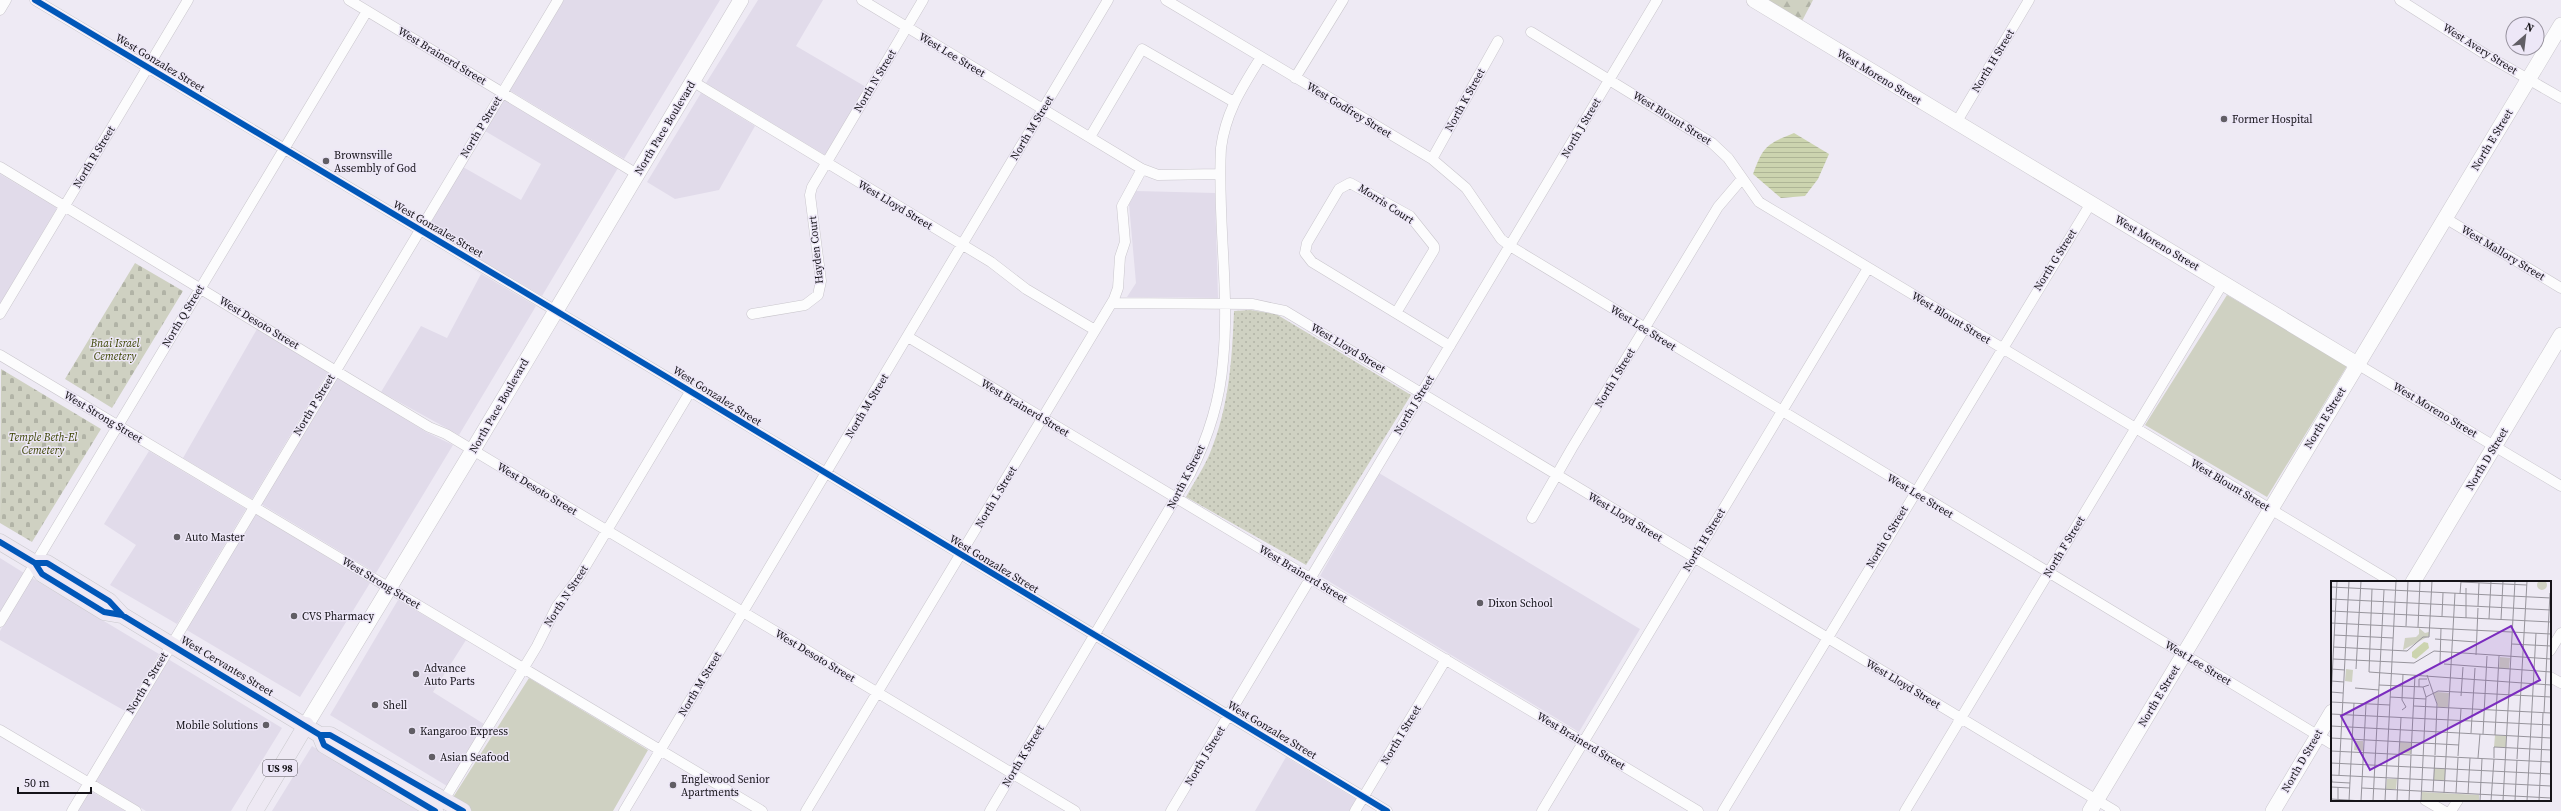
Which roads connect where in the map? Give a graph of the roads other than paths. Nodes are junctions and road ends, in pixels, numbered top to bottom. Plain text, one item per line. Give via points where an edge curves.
1 (6, 0) edge
2 (34, 0) edge
3 (188, 0) edge
4 (349, 0) edge
5 (558, 0) edge
6 (741, 0) edge
7 (862, 0) edge
8 (923, 0) edge
9 (1108, 0) edge
10 (1166, 0) edge
11 (1342, 0) edge
12 (1657, 0) edge
13 (1754, 0) edge
14 (2029, 0) edge
15 (2400, 0) edge
16 (0, 10) edge
17 (367, 11) junction
18 (2561, 25) edge
19 (907, 27) junction
20 (1531, 32) dead end
21 (1498, 41) dead end
22 (1261, 57) junction
23 (148, 67) junction
24 (1295, 78) junction
25 (1609, 79) junction
26 (2528, 79) junction
27 (692, 81) junction
28 (502, 92) junction
29 (2561, 98) edge
30 (1234, 102) junction
31 (1043, 109) junction
32 (1956, 123) junction
33 (1090, 138) junction
34 (283, 149) junction
35 (1432, 159) junction
36 (826, 163) junction
37 (0, 167) edge
38 (1142, 170) junction
39 (637, 174) junction
40 (1220, 174) junction
41 (1741, 180) junction
42 (2091, 203) junction
43 (64, 206) junction
44 (2445, 218) junction
45 (419, 230) junction
46 (962, 245) junction
47 (1510, 246) junction
48 (1868, 268) junction
49 (2223, 283) junction
50 (200, 287) junction
51 (2561, 288) edge
52 (1112, 303) junction
53 (1224, 304) junction
54 (555, 311) junction
55 (1396, 313) junction
56 (0, 314) edge
57 (752, 314) dead end
58 (1644, 328) junction
59 (1095, 330) junction
60 (2561, 335) edge
61 (908, 337) junction
62 (1450, 346) junction
63 (2001, 348) junction
64 (0, 355) edge
65 (2357, 364) junction
66 (335, 370) junction
67 (690, 392) junction
68 (1422, 392) junction
69 (1781, 412) junction
70 (1043, 418) junction
71 (117, 425) junction
72 (2135, 428) junction
73 (2495, 446) junction
74 (473, 450) junction
75 (826, 474) junction
76 (1556, 476) junction
77 (2561, 486) edge
78 (1914, 493) junction
79 (1177, 498) junction
80 (254, 506) junction
81 (2271, 509) junction
82 (1532, 518) dead end
83 (607, 531) junction
84 (0, 542) edge
85 (960, 555) junction
86 (1693, 558) junction
87 (35, 563) junction
88 (2048, 573) junction
89 (1311, 578) junction
90 (2390, 581) edge
91 (2414, 581) edge
92 (390, 588) junction
93 (743, 613) junction
94 (0, 622) edge
95 (2561, 633) edge
96 (1095, 636) junction
97 (1827, 638) junction
98 (171, 644) junction
99 (2551, 649) edge
100 (2183, 654) junction
101 (1446, 659) junction
102 (524, 668) junction
103 (2551, 678) edge
104 (2561, 683) edge
105 (877, 692) junction
106 (2331, 714) edge
107 (1228, 716) junction
108 (1961, 719) junction
109 (306, 725) junction
110 (0, 730) edge
111 (2317, 735) junction
112 (1583, 742) junction
113 (2331, 743) edge
114 (660, 750) junction
115 (1012, 773) junction
116 (88, 783) junction
117 (1364, 797) junction
118 (2427, 801) edge
119 (2457, 801) edge
120 (2093, 805) edge
121 (440, 806) edge
122 (72, 811) edge
123 (136, 811) edge
124 (255, 811) edge
125 (463, 811) edge
126 (624, 811) edge
127 (762, 811) edge
128 (806, 811) edge
129 (990, 811) edge
130 (1075, 811) edge
131 (1171, 811) edge
132 (1355, 811) edge
133 (1387, 811) edge
134 (1542, 811) edge
135 (1698, 811) edge
136 (1723, 811) edge
137 (1906, 811) edge
138 (2115, 811) edge
139 (2273, 811) edge
140 (2444, 811) edge
141 (2451, 811) edge

1 - 16 street
2 - 23 street, West Gonzalez Street
3 - 23 street, North R Street
4 - 17 street, West Brainerd Street
5 - 28 street, North P Street
6 - 27 street, North Pace Boulevard
7 - 19 street, West Lee Street
8 - 19 street, North N Street
9 - 31 street, North M Street
10 - 22 street, West Godfrey Street
11 - 24 street
12 - 25 street, North J Street
13 - 32 street, West Moreno Street
14 - 32 street, North H Street
15 - 26 street, West Avery Street
17 - 28 street, West Brainerd Street
17 - 34 street, North Q Street
18 - 26 street, North E Street
19 - 31 street, West Lee Street
19 - 36 street, North N Street
20 - 25 street, West Blount Street
21 - 35 street, North K Street
22 - 24 street, West Godfrey Street
22 - 30 street, North K Street
23 - 34 street, West Gonzalez Street
23 - 43 street, North R Street
24 - 35 street, West Godfrey Street
25 - 41 street, West Blount Street via 1712,143 1728,158
25 - 47 street, North J Street
26 - 29 street, West Avery Street
26 - 44 street, North E Street
27 - 36 street, West Lloyd Street
27 - 39 street, North Pace Boulevard
28 - 39 street, West Brainerd Street
28 - 45 street, North P Street
30 - 33 street via 1142,49
30 - 40 street, North K Street via 1226,120
31 - 33 street
31 - 46 street, North M Street
32 - 42 street, West Moreno Street
33 - 38 street
34 - 45 street, West Gonzalez Street
34 - 50 street, North Q Street
35 - 47 street, West Godfrey Street via 1466,188 1501,239
36 - 46 street, West Lloyd Street
36 - 57 street, Hayden Court via 810,195 822,281 818,296 805,305
37 - 43 street, West Desoto Street
38 - 40 street via 1158,175
38 - 52 street, North L Street via 1122,206 1125,242 1120,257 1118,288
39 - 54 street, North Pace Boulevard
40 - 53 street, North K Street
41 - 48 street, West Blount Street via 1759,202
41 - 58 street, North I Street via 1718,208
42 - 49 street, West Moreno Street
42 - 63 street, North G Street
43 - 50 street, West Desoto Street
43 - 56 street, North R Street
44 - 51 street, West Mallory Street
44 - 65 street, North E Street
45 - 54 street, West Gonzalez Street
45 - 66 street, North P Street
46 - 59 street, West Lloyd Street via 991,262 1026,289
46 - 61 street, North M Street
47 - 58 street, West Lee Street
47 - 62 street, North J Street
48 - 63 street, West Blount Street
48 - 69 street, North H Street
49 - 65 street, West Moreno Street
49 - 72 street, North F Street
50 - 66 street, West Desoto Street
50 - 71 street, North Q Street
52 - 53 street, West Lloyd Street
52 - 59 street, North L Street
53 - 68 street, West Lloyd Street via 1262,304 1285,311
53 - 79 street, North K Street via 1224,360 1216,406 1201,452
54 - 67 street, West Gonzalez Street
54 - 74 street, North Pace Boulevard
55 - 55 street, Morris Court via 1312,262 1305,253 1307,243 1339,189 1345,184 1355,184 1410,216 1434,246
55 - 62 street, Morris Court
58 - 69 street, West Lee Street
58 - 76 street, North I Street
59 - 70 street, North L Street
60 - 73 street, North D Street
61 - 70 street, West Brainerd Street
61 - 75 street, North M Street
62 - 68 street, North J Street
63 - 72 street, West Blount Street
63 - 78 street, North G Street
64 - 71 street, West Strong Street
65 - 73 street, West Moreno Street
65 - 81 street, North E Street
66 - 74 street, West Desoto Street via 429,427
66 - 80 street, North P Street
67 - 75 street, West Gonzalez Street
67 - 83 street, North N Street
68 - 76 street, West Lloyd Street
68 - 89 street, North J Street
69 - 78 street, West Lee Street
69 - 86 street, North H Street
70 - 79 street, West Brainerd Street
70 - 85 street, North L Street
71 - 80 street, West Strong Street
71 - 87 street, North Q Street
72 - 81 street, West Blount Street
72 - 88 street, North F Street
73 - 77 street, West Moreno Street
73 - 91 street, North D Street
74 - 83 street, West Desoto Street
74 - 92 street, North Pace Boulevard
75 - 85 street, West Gonzalez Street
75 - 93 street, North M Street
76 - 82 street, North I Street
76 - 86 street, West Lloyd Street
78 - 88 street, West Lee Street
78 - 97 street, North G Street
79 - 89 street, West Brainerd Street
79 - 96 street, North K Street
80 - 92 street, West Strong Street
80 - 98 street, North P Street
81 - 90 street, West Blount Street
81 - 100 street, North E Street
83 - 93 street, West Desoto Street
83 - 102 street, North N Street via 579,577 557,606
84 - 87 main road, West Cervantes Street
85 - 96 street, West Gonzalez Street
85 - 105 street, North L Street
86 - 97 street, West Lloyd Street
86 - 112 street, North H Street
87 - 94 street, North Q Street
87 - 98 main road, West Cervantes Street via 47,563 109,601 122,615
88 - 100 street, West Lee Street
88 - 108 street, North F Street
89 - 101 street, West Brainerd Street
89 - 107 street, North J Street
92 - 102 street, West Strong Street
92 - 109 street, North Pace Boulevard
93 - 105 street, West Desoto Street
93 - 114 street, North M Street
95 - 99 street
96 - 107 street, West Gonzalez Street
96 - 115 street, North K Street
97 - 108 street, West Lloyd Street
97 - 136 street, North G Street
98 - 109 main road, West Cervantes Street
98 - 116 street, North P Street
100 - 111 street, West Lee Street
100 - 120 street, North E Street
101 - 112 street, West Brainerd Street
101 - 117 street, North I Street
102 - 114 street, West Strong Street
102 - 121 street, North N Street
103 - 104 street
105 - 115 street, West Desoto Street
105 - 128 street, North L Street
106 - 111 street, North D Street
107 - 117 street, West Gonzalez Street
107 - 131 street, North J Street
108 - 120 street, West Lloyd Street
108 - 137 street, North F Street
109 - 121 main road, West Cervantes Street via 320,734 330,735
109 - 124 main road, North Pace Boulevard / US 98
110 - 116 street
111 - 113 street, West Lee Street
111 - 139 street, North D Street
112 - 134 street, North H Street
112 - 135 street, West Brainerd Street
114 - 126 street, North M Street
114 - 127 street, West Strong Street
115 - 129 street, North K Street
115 - 130 street, West Desoto Street
116 - 122 street, North P Street
116 - 123 street
117 - 132 street, North I Street
117 - 133 street, West Gonzalez Street
118 - 140 street
119 - 141 street
120 - 138 street, West Lloyd Street
121 - 125 main road, West Cervantes Street

